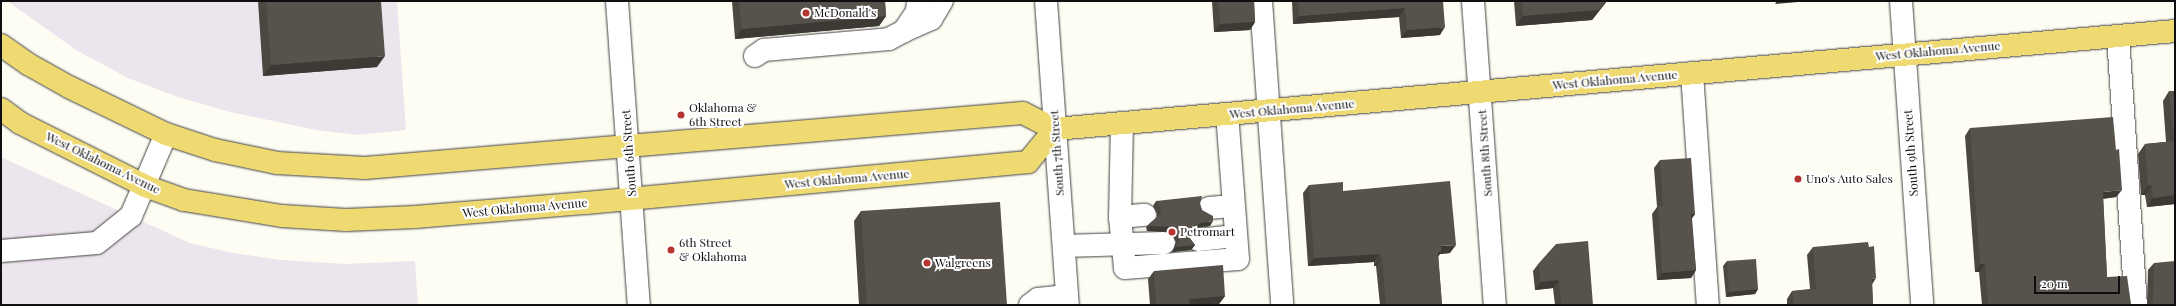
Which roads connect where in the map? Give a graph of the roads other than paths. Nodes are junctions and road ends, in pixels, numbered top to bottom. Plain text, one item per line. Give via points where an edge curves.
1 (617, 1) edge
2 (918, 1) edge
3 (942, 1) edge
4 (1046, 1) edge
5 (1261, 1) edge
6 (1473, 1) edge
7 (1900, 1) edge
8 (904, 31) junction
9 (2175, 31) edge
10 (2118, 36) junction
11 (1, 45) edge
12 (1904, 54) junction
13 (755, 56) dead end
14 (1692, 73) junction
15 (1481, 93) junction
16 (1, 109) edge
17 (1270, 111) junction
18 (1228, 114) junction
19 (1122, 123) junction
20 (1055, 129) junction
21 (166, 134) junction
22 (629, 148) junction
23 (146, 186) junction
24 (632, 199) junction
25 (1233, 206) junction
26 (1209, 208) dead end
27 (1145, 215) dead end
28 (1120, 217) junction
29 (1236, 236) junction
30 (1198, 240) dead end
31 (1164, 243) dead end
32 (1122, 244) junction
33 (1064, 246) junction
34 (1, 251) edge
35 (1067, 301) edge
36 (639, 305) edge
37 (1030, 305) edge
38 (1282, 305) edge
39 (1495, 305) edge
40 (1708, 305) edge
41 (1922, 305) edge
42 (2136, 305) edge

1 - 22 street, South 6th Street
2 - 8 street via 917,12
3 - 8 street via 932,19
4 - 20 street, South 7th Street
5 - 17 street
6 - 15 street, South 8th Street
7 - 12 street, South 9th Street
8 - 13 street via 889,39 764,50
9 - 10 main road, West Oklahoma Avenue
10 - 12 main road, West Oklahoma Avenue
10 - 42 street
11 - 21 main road via 68,87
12 - 14 main road, West Oklahoma Avenue
12 - 41 street, South 9th Street
14 - 15 main road, West Oklahoma Avenue
14 - 40 street
15 - 17 main road, West Oklahoma Avenue
15 - 39 street, South 8th Street
16 - 23 main road, West Oklahoma Avenue via 20,123
17 - 18 main road, West Oklahoma Avenue
17 - 38 street
18 - 19 main road, West Oklahoma Avenue
18 - 25 street
19 - 20 main road, West Oklahoma Avenue
19 - 28 street
20 - 22 main road via 1023,113
20 - 24 main road, West Oklahoma Avenue via 1028,162
20 - 33 street, South 7th Street
21 - 22 main road via 215,150 277,163 365,168
21 - 23 street
22 - 24 street, South 6th Street
23 - 24 main road, West Oklahoma Avenue via 184,200 233,210 346,220 415,217
23 - 34 street via 131,216 97,243
24 - 36 street, South 6th Street
25 - 26 street
25 - 29 street
27 - 28 street
28 - 32 street
29 - 30 street
29 - 32 street via 1238,259 1125,268
31 - 32 street
32 - 33 street
33 - 35 street, South 7th Street
35 - 37 street via 1038,298

